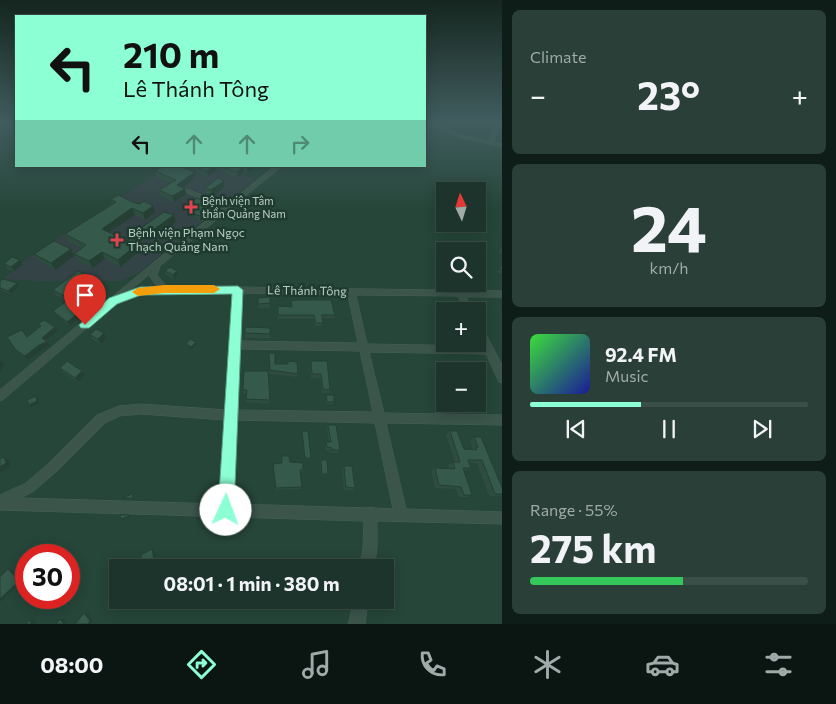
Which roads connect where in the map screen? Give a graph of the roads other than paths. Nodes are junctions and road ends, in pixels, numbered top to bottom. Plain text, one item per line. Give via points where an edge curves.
1 (278, 167) edge
2 (187, 191) edge
3 (227, 208) junction
4 (156, 265) junction
5 (164, 289) junction
6 (238, 290) junction
7 (351, 291) junction
8 (460, 293) junction
9 (502, 294) edge
10 (113, 301) junction
11 (464, 302) edge
12 (234, 345) junction
13 (486, 346) edge
14 (363, 348) junction
15 (488, 350) junction
16 (502, 379) edge
17 (0, 396) edge
18 (230, 415) junction
19 (379, 418) junction
20 (502, 420) edge
21 (0, 503) edge
22 (226, 510) junction
23 (371, 513) junction
24 (401, 515) junction
25 (502, 518) edge
26 (368, 559) edge
27 (359, 609) edge
28 (357, 624) edge

1 - 3 street
2 - 3 street
3 - 4 street
4 - 5 street via 153,276
4 - 10 street
5 - 6 street, Lê Thánh Tông
5 - 10 street, Lê Thánh Tông via 140,291
6 - 7 street, Lê Thánh Tông
6 - 12 street
7 - 8 street, Lê Thánh Tông
7 - 14 street
8 - 9 street, Lê Thánh Tông
8 - 11 street
10 - 17 street
12 - 14 street
12 - 18 street
13 - 15 street
14 - 15 street
14 - 19 street
15 - 16 street
18 - 19 street
18 - 21 street via 141,409 119,411 100,419 30,487
18 - 22 street
19 - 20 street
19 - 24 street
21 - 22 street
22 - 23 street
23 - 24 street
23 - 26 street
24 - 25 street
27 - 28 street

